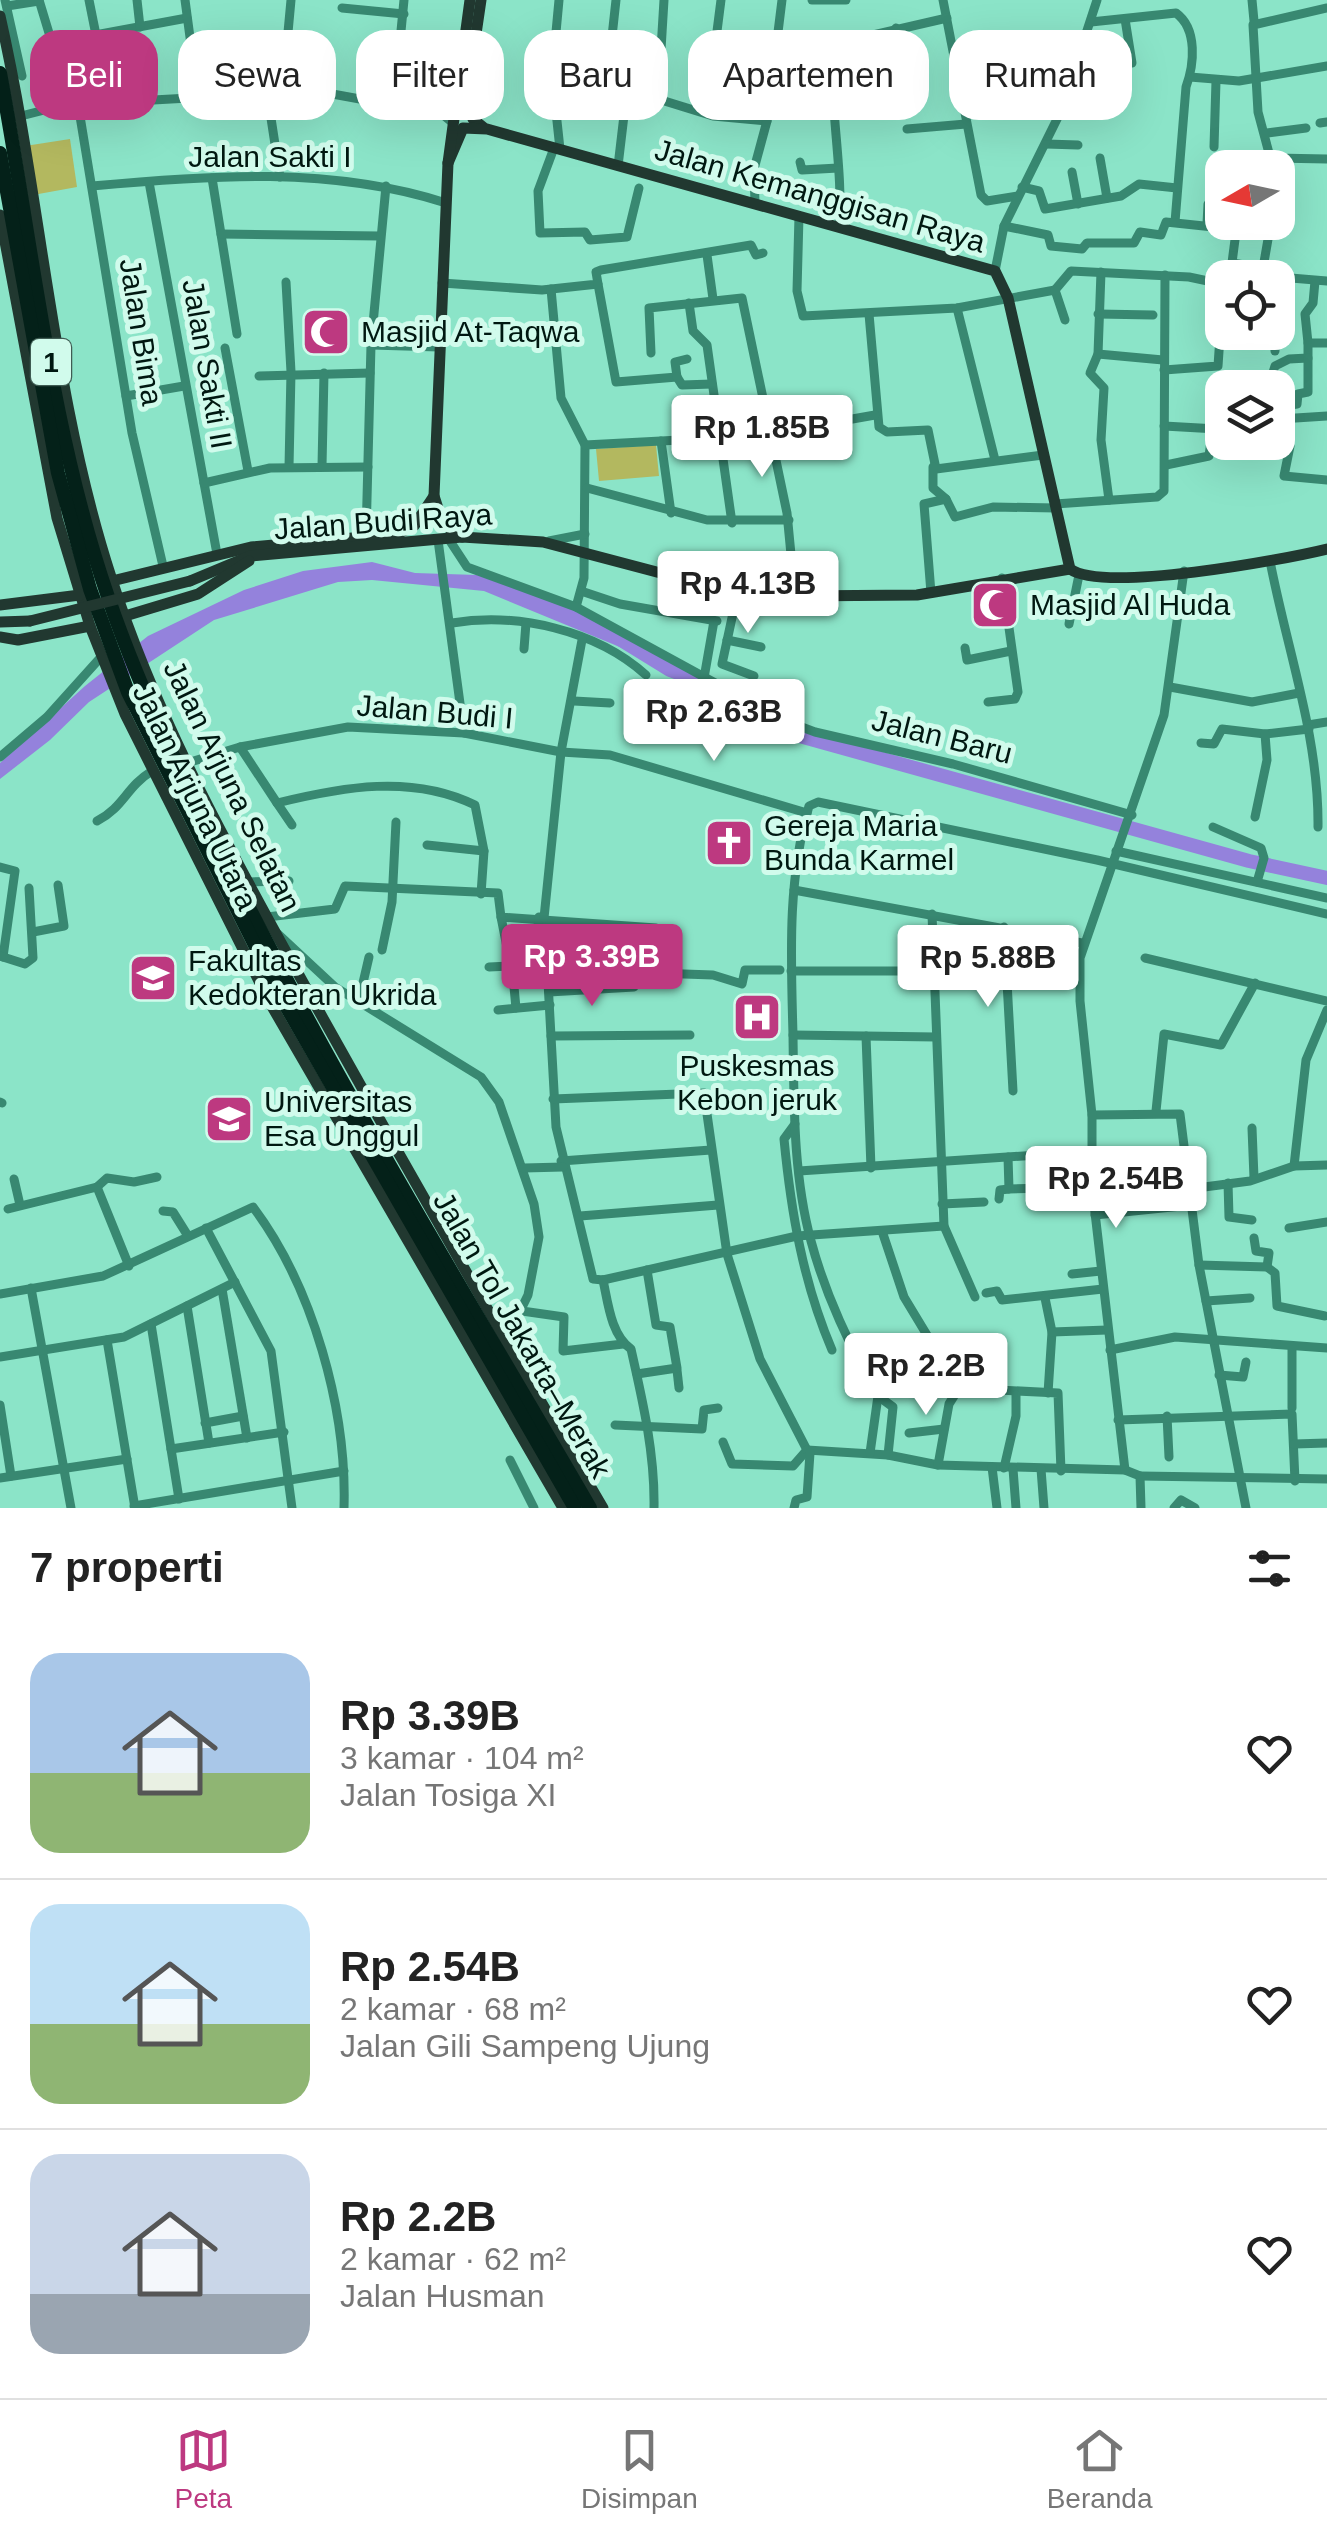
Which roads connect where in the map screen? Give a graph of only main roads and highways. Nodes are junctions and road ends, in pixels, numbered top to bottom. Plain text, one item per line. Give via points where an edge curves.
1 (470, 0) edge
2 (481, 0) edge
3 (4, 8) edge
4 (0, 73) edge
5 (487, 129) junction
6 (0, 153) edge
7 (448, 163) junction
8 (0, 215) edge
9 (434, 496) junction
10 (462, 537) junction
11 (1327, 549) edge
12 (254, 551) junction
13 (1074, 572) junction
14 (112, 582) junction
15 (80, 595) junction
16 (0, 606) edge
17 (125, 616) junction
18 (0, 622) edge
19 (90, 626) junction
20 (0, 638) edge
21 (115, 651) junction
22 (142, 673) junction
23 (122, 693) junction
24 (560, 1502) edge
25 (574, 1508) edge
26 (590, 1508) edge
27 (603, 1508) edge

1 - 7 main road
2 - 5 main road via 466,102
3 - 14 main road, Jalan Arjuna Selatan via 72,422
4 - 21 highway, Jalan Tol Jakarta–Merak / 1 via 71,469
5 - 7 main road via 463,128
5 - 13 main road, Jalan Kemanggisan Raya via 995,271 1008,298 1040,456
6 - 21 highway, Jalan Tol Jakarta–Merak / 1 via 58,473
7 - 9 main road
8 - 15 main road, Jalan Arjuna Utara via 39,437
9 - 10 main road via 442,524
9 - 12 main road, Jalan Budi Raya via 408,530
10 - 12 main road, Jalan Budi Raya
10 - 13 main road, Jalan Budi Raya via 543,542 738,590 796,596 931,593
11 - 13 main road via 1184,571
12 - 14 main road, Jalan Budi Raya
12 - 17 main road, Jalan Budi Raya via 198,594
12 - 18 main road, bridge via 194,580 30,621
14 - 17 main road, Jalan Arjuna Selatan
15 - 16 main road
15 - 19 main road, Jalan Arjuna Utara
17 - 21 main road, Jalan Arjuna Selatan
19 - 20 main road
19 - 21 main road, Jalan Arjuna Utara
21 - 22 highway, Jalan Tol Jakarta–Merak / 1
21 - 23 highway, Jalan Tol Jakarta–Merak / 1
22 - 26 highway, Jalan Tol Jakarta–Merak / 1 via 169,748 302,1012
22 - 27 main road, Jalan Arjuna Selatan via 275,932
23 - 24 main road, Jalan Arjuna Utara via 152,772 270,1002
23 - 25 highway, Jalan Tol Jakarta–Merak / 1 via 282,1000

